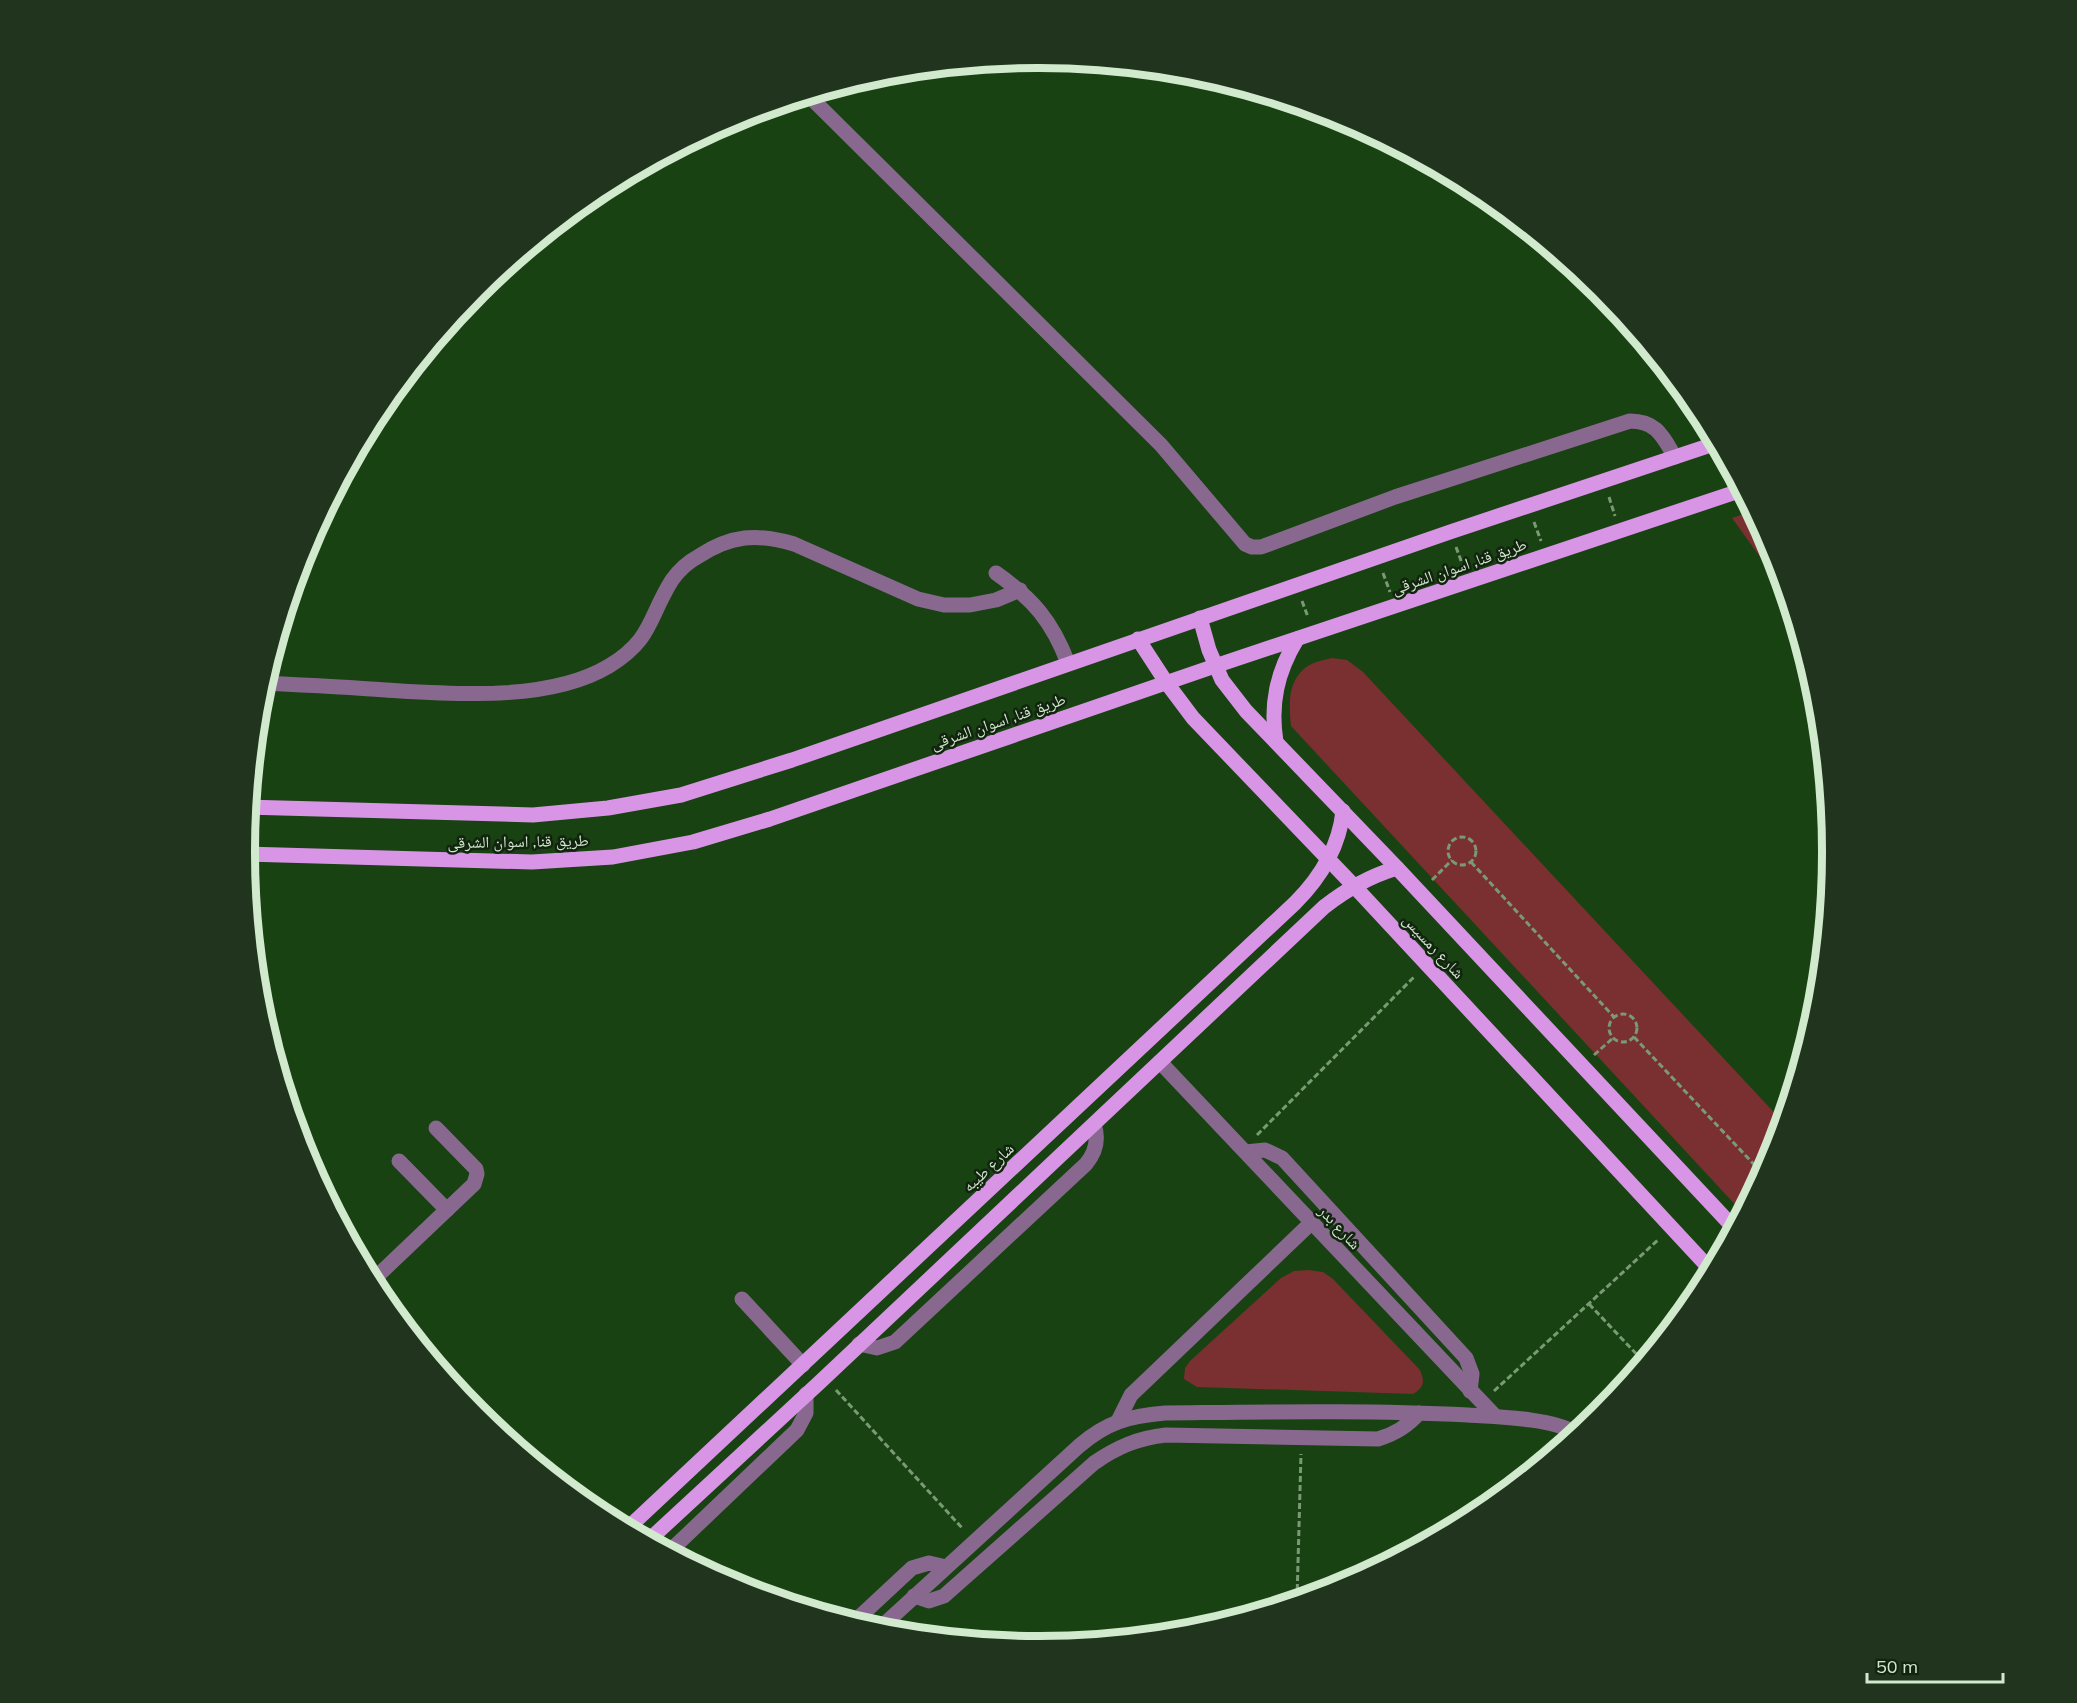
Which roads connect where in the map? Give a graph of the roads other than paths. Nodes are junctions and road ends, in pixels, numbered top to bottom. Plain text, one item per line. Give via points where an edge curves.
1 (814, 101) edge
2 (1708, 446) edge
3 (1675, 457) junction
4 (1735, 492) edge
5 (996, 573) dead end
6 (1020, 590) junction
7 (1200, 618) junction
8 (1138, 639) junction
9 (1297, 639) junction
10 (1068, 663) junction
11 (1215, 666) junction
12 (1166, 682) junction
13 (274, 683) edge
14 (1276, 742) junction
15 (256, 807) edge
16 (1343, 811) junction
17 (255, 854) edge
18 (1329, 859) junction
19 (1397, 868) junction
20 (1354, 886) junction
21 (1160, 1062) junction
22 (1094, 1124) junction
23 (436, 1128) dead end
24 (1244, 1150) junction
25 (399, 1161) dead end
26 (447, 1210) junction
27 (1729, 1222) edge
28 (1311, 1223) junction
29 (1705, 1263) edge
30 (379, 1274) edge
31 (741, 1299) dead end
32 (859, 1344) junction
33 (803, 1365) junction
34 (822, 1380) junction
35 (1470, 1391) junction
36 (806, 1394) junction
37 (1419, 1413) junction
38 (1495, 1416) junction
39 (1111, 1424) junction
40 (1568, 1429) edge
41 (1117, 1448) junction
42 (634, 1522) edge
43 (655, 1535) edge
44 (675, 1546) edge
45 (946, 1567) junction
46 (915, 1596) junction
47 (862, 1615) edge
48 (888, 1620) edge

1 - 3 street via 1161,445 1245,544 1252,547 1630,421 1650,424 1659,431
2 - 3 main road, طريق قنا, اسوان الشرقى
3 - 7 main road, طريق قنا, اسوان الشرقى
4 - 9 main road, طريق قنا, اسوان الشرقى
5 - 6 street
6 - 10 street via 1050,623
6 - 13 street via 988,602 944,605 918,599 794,544 753,537 712,547 683,567 673,578 638,644 608,667 565,684 447,694
7 - 8 main road, طريق قنا, اسوان الشرقى
7 - 11 main road, شارع رمسيس
8 - 10 main road, طريق قنا, اسوان الشرقى
8 - 12 main road, شارع رمسيس
9 - 11 main road, طريق قنا, اسوان الشرقى
9 - 14 main road via 1276,688
10 - 15 main road, طريق قنا, اسوان الشرقى via 763,770 643,803 523,815
11 - 12 main road, طريق قنا, اسوان الشرقى
11 - 14 main road, شارع رمسيس via 1234,695
12 - 17 main road, طريق قنا, اسوان الشرقى via 732,832 653,851 532,862
12 - 18 main road, شارع رمسيس via 1206,732
14 - 16 main road, شارع رمسيس
16 - 18 main road, شارع طيبه
16 - 19 main road, شارع رمسيس
18 - 20 main road, شارع رمسيس
18 - 33 main road, شارع طيبه via 1295,903
19 - 20 main road
19 - 27 main road, شارع رمسيس
20 - 21 main road via 1324,907
20 - 29 main road, شارع رمسيس
21 - 22 main road
21 - 24 street, شارع بدر
22 - 32 main road
22 - 32 street via 1097,1138 1090,1159 1042,1205 895,1342 877,1348
23 - 26 street via 477,1174 474,1184
24 - 28 street, شارع بدر
24 - 35 street via 1258,1149 1282,1158 1466,1358 1472,1374
25 - 26 street
26 - 30 street
28 - 35 street, شارع بدر
28 - 39 street via 1131,1395
31 - 33 street
32 - 34 main road
33 - 34 main road
33 - 42 main road, شارع طيبه
34 - 36 main road
35 - 38 street, شارع بدر
36 - 43 main road
36 - 44 street via 806,1413 797,1430
37 - 38 street
37 - 39 street via 1165,1413
37 - 41 street via 1396,1432 1378,1439 1166,1435
38 - 40 street
39 - 41 street
39 - 45 street via 1079,1446
41 - 46 street via 1094,1463 944,1596 929,1601
45 - 46 street
45 - 47 street via 929,1563 912,1568
46 - 48 street

